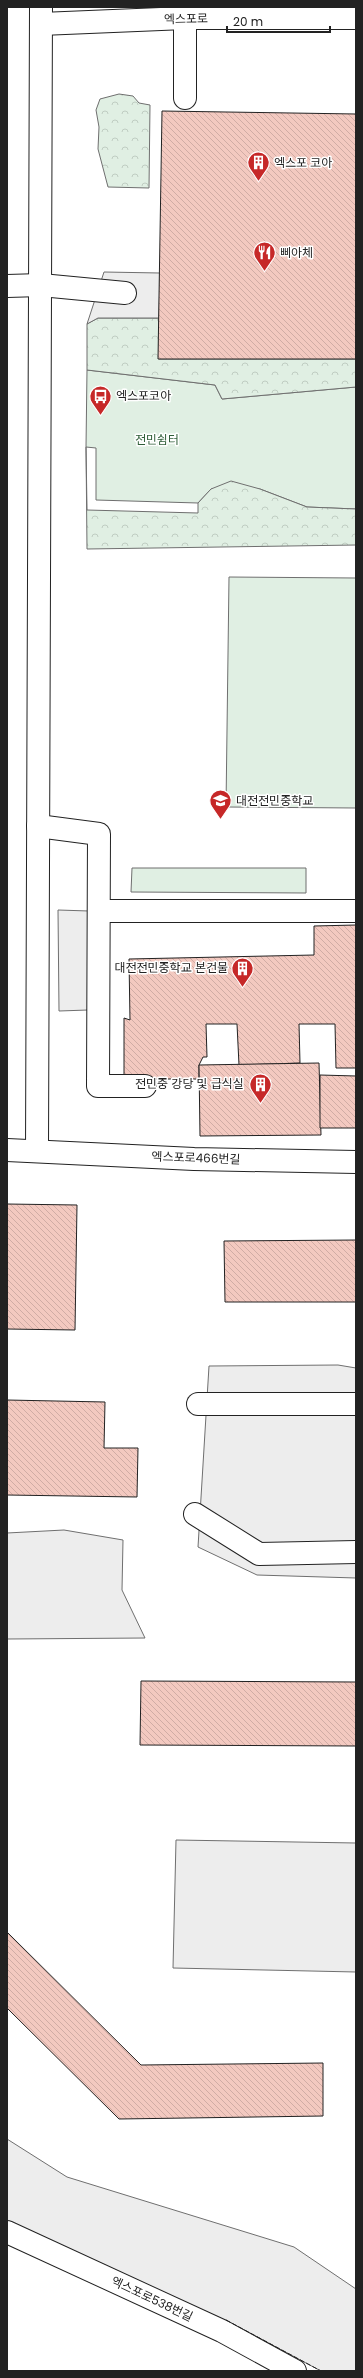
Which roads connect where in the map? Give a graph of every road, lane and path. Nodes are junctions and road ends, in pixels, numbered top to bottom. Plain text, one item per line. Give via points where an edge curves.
1 (41, 15) edge
2 (185, 18) junction
3 (356, 18) edge
4 (185, 98) dead end
5 (41, 285) junction
6 (7, 286) edge
7 (125, 293) dead end
8 (38, 826) junction
9 (98, 911) junction
10 (356, 911) edge
11 (145, 1086) dead end
12 (7, 1150) edge
13 (37, 1151) junction
14 (356, 1162) edge
15 (198, 1404) dead end
16 (356, 1404) edge
17 (195, 1514) dead end
18 (356, 1552) edge
19 (7, 2232) edge
20 (295, 2371) edge

1 - 2 street, 엑스포로
1 - 5 street
2 - 3 street, 엑스포로
2 - 4 street
5 - 6 street
5 - 7 street
5 - 8 street
8 - 9 street via 98,834
8 - 13 street
9 - 10 street
9 - 11 street via 98,1086
12 - 13 street, 엑스포로466번길
13 - 14 street, 엑스포로466번길 via 194,1159
15 - 16 street
17 - 18 street via 259,1554
19 - 20 street, 엑스포로538번길 via 222,2331

